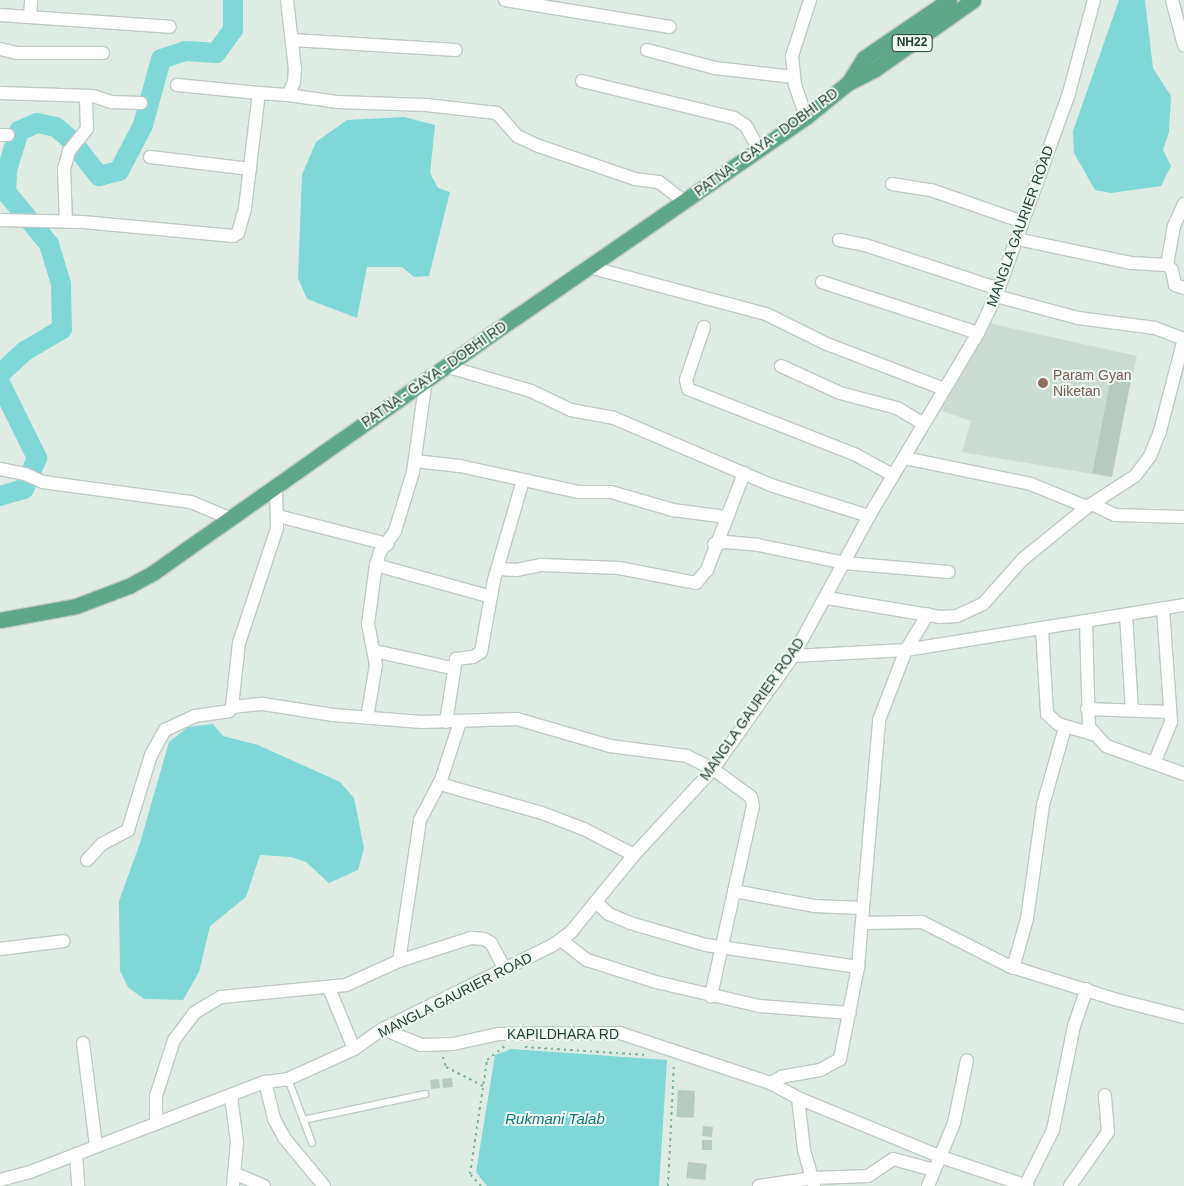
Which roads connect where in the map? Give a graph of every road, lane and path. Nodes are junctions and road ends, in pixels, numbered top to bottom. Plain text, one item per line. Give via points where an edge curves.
1 (31, 0) edge
2 (287, 0) edge
3 (505, 0) edge
4 (808, 0) edge
5 (973, 0) edge
6 (1094, 0) edge
7 (1172, 0) edge
8 (944, 1) edge
9 (0, 15) edge
10 (30, 16) junction
11 (170, 26) dead end
12 (670, 27) dead end
13 (292, 40) junction
14 (1184, 45) edge
15 (0, 50) edge
16 (456, 50) dead end
17 (647, 50) dead end
18 (103, 53) dead end
19 (793, 77) junction
20 (582, 81) dead end
21 (848, 83) junction
22 (177, 85) dead end
23 (0, 93) edge
24 (259, 93) junction
25 (288, 95) junction
26 (86, 96) junction
27 (141, 103) dead end
28 (806, 117) junction
29 (759, 149) junction
30 (150, 157) dead end
31 (250, 169) junction
32 (892, 184) dead end
33 (684, 201) junction
34 (1184, 204) edge
35 (0, 220) edge
36 (66, 221) junction
37 (1023, 222) junction
38 (1017, 239) junction
39 (839, 240) dead end
40 (1167, 265) junction
41 (589, 267) junction
42 (822, 282) dead end
43 (1184, 288) edge
44 (998, 293) junction
45 (704, 327) dead end
46 (978, 333) junction
47 (1184, 339) edge
48 (445, 366) junction
49 (781, 366) dead end
50 (426, 380) junction
51 (944, 389) junction
52 (924, 424) junction
53 (904, 458) junction
54 (415, 461) junction
55 (0, 469) edge
56 (744, 473) junction
57 (892, 475) junction
58 (523, 480) junction
59 (276, 486) junction
60 (1090, 506) junction
61 (278, 516) junction
62 (869, 516) junction
63 (726, 517) junction
64 (229, 518) junction
65 (1184, 518) edge
66 (387, 544) junction
67 (714, 544) junction
68 (844, 563) junction
69 (376, 566) junction
70 (498, 569) junction
71 (949, 572) dead end
72 (491, 597) junction
73 (827, 598) junction
74 (1184, 604) edge
75 (1163, 608) junction
76 (928, 614) junction
77 (1126, 614) junction
78 (0, 620) edge
79 (1086, 622) junction
80 (1042, 629) junction
81 (906, 650) junction
82 (374, 651) junction
83 (793, 656) junction
84 (452, 668) junction
85 (232, 707) junction
86 (1087, 709) junction
87 (1132, 710) junction
88 (1170, 712) junction
89 (367, 718) junction
90 (446, 722) junction
91 (460, 722) junction
92 (1066, 727) junction
93 (1094, 734) junction
94 (1155, 761) junction
95 (713, 769) junction
96 (1184, 774) edge
97 (440, 784) junction
98 (634, 855) junction
99 (86, 860) dead end
100 (734, 891) junction
101 (596, 902) junction
102 (862, 908) junction
103 (862, 923) junction
104 (560, 940) junction
105 (64, 941) dead end
106 (721, 948) junction
107 (0, 949) edge
108 (399, 961) junction
109 (504, 967) junction
110 (858, 967) junction
111 (1014, 968) junction
112 (329, 988) junction
113 (1087, 989) junction
114 (711, 996) junction
115 (850, 1013) junction
116 (1184, 1017) edge
117 (383, 1029) junction
118 (83, 1043) dead end
119 (440, 1045) junction
120 (507, 1046) dead end
121 (516, 1046) dead end
122 (354, 1049) junction
123 (651, 1056) dead end
124 (671, 1059) dead end
125 (966, 1060) dead end
126 (288, 1079) junction
127 (265, 1082) junction
128 (770, 1083) junction
129 (483, 1086) junction
130 (425, 1094) dead end
131 (1105, 1095) dead end
132 (231, 1096) junction
133 (798, 1098) junction
134 (303, 1120) junction
135 (156, 1124) junction
136 (312, 1143) dead end
137 (96, 1146) junction
138 (76, 1154) junction
139 (941, 1157) junction
140 (934, 1170) junction
141 (0, 1180) edge
142 (234, 1180) edge
143 (814, 1182) edge
144 (78, 1186) edge
145 (264, 1186) edge
146 (324, 1186) edge
147 (481, 1186) edge
148 (668, 1186) edge
149 (759, 1186) edge
150 (928, 1186) edge
151 (1025, 1186) edge
152 (1070, 1186) edge

1 - 10 street
2 - 13 street
3 - 12 street
4 - 19 street via 792,56
5 - 21 main road, PATNA - GAYA - DOBHI RD / NH22 via 875,69
6 - 37 street, MANGLA GAURIER ROAD via 1069,93
7 - 14 street
8 - 21 main road, PATNA - GAYA - DOBHI RD / NH22 via 864,58
9 - 10 street
10 - 11 street
13 - 16 street
13 - 25 street via 295,69
15 - 18 street via 17,53
17 - 19 street via 714,68
19 - 28 street
20 - 29 street via 734,118 746,126
21 - 28 main road, PATNA - GAYA - DOBHI RD
22 - 24 street
23 - 26 street
24 - 25 street
24 - 31 street
25 - 33 street via 497,113 517,136 536,145 635,179 659,182
26 - 27 street via 112,102
26 - 36 street via 87,129 69,151 64,178
28 - 29 main road, PATNA - GAYA - DOBHI RD
29 - 33 main road, PATNA - GAYA - DOBHI RD
30 - 31 street
31 - 36 street via 241,228 233,236
32 - 37 street via 931,190
33 - 41 main road, PATNA - GAYA - DOBHI RD
34 - 40 street via 1174,226
35 - 36 street
37 - 38 street, MANGLA GAURIER ROAD
38 - 40 street via 1131,263
38 - 44 street, MANGLA GAURIER ROAD
39 - 44 street via 865,245
40 - 43 street via 1172,270 1175,285
41 - 48 main road, PATNA - GAYA - DOBHI RD
41 - 51 street via 766,314 827,344
42 - 46 street
44 - 46 street, MANGLA GAURIER ROAD
44 - 47 street via 1078,318 1155,328
45 - 57 street via 686,380 688,389 856,455
46 - 51 street, MANGLA GAURIER ROAD
47 - 60 street via 1160,431 1150,456 1135,476
48 - 50 main road, PATNA - GAYA - DOBHI RD
48 - 56 street via 531,391 572,410 614,418
49 - 52 street via 840,393 897,408
50 - 54 street
50 - 59 main road, PATNA - GAYA - DOBHI RD
51 - 52 street, MANGLA GAURIER ROAD
52 - 53 street, MANGLA GAURIER ROAD
53 - 57 street, MANGLA GAURIER ROAD
53 - 60 street via 1031,484
54 - 58 street
54 - 66 street via 395,531
55 - 64 street via 25,474 37,481 191,502
56 - 62 street
56 - 63 street
57 - 62 street, MANGLA GAURIER ROAD
58 - 63 street via 578,492 611,492 673,510
58 - 70 street
59 - 61 street
59 - 64 main road, PATNA - GAYA - DOBHI RD
60 - 65 street via 1115,515
60 - 76 street via 1035,547 983,604 957,616
61 - 66 street
61 - 85 street via 274,542 239,642
62 - 68 street, MANGLA GAURIER ROAD
63 - 67 street
64 - 78 main road, PATNA - GAYA - DOBHI RD via 129,586 76,606
66 - 69 street via 380,552
67 - 68 street via 758,545
67 - 70 street via 706,570 696,582 619,568 541,565 516,570
68 - 71 street
68 - 73 street, MANGLA GAURIER ROAD
69 - 72 street
69 - 82 street via 368,624
70 - 72 street
72 - 84 street via 481,652 473,657 456,659
73 - 76 street
73 - 83 street, MANGLA GAURIER ROAD
74 - 75 street
75 - 77 street
75 - 88 street
76 - 81 street
77 - 79 street
77 - 87 street
79 - 80 street
79 - 86 street
80 - 81 street
80 - 92 street via 1045,706 1051,720
81 - 83 street
81 - 102 street via 879,720
82 - 84 street
82 - 89 street via 376,676
83 - 95 street, MANGLA GAURIER ROAD
84 - 90 street
85 - 89 street via 263,704
85 - 99 street via 229,711 196,716 165,730 151,755 128,830 102,844
86 - 87 street
86 - 93 street via 1089,727
87 - 88 street
88 - 94 street via 1169,731
89 - 90 street
90 - 91 street
91 - 95 street via 517,719 610,746 682,754
91 - 97 street
92 - 93 street
92 - 111 street via 1043,805 1027,919
93 - 94 street via 1106,746
94 - 96 street
95 - 98 street, MANGLA GAURIER ROAD
95 - 100 street via 752,802
97 - 98 street via 542,813 584,829
97 - 108 street via 420,820
98 - 101 street, MANGLA GAURIER ROAD
100 - 102 street via 814,906
100 - 106 street
101 - 104 street, MANGLA GAURIER ROAD
101 - 106 street via 610,914 630,923
102 - 103 street
103 - 110 street
103 - 111 street via 922,922
104 - 109 street, MANGLA GAURIER ROAD
104 - 114 street via 598,965
105 - 107 street
106 - 110 street
106 - 114 street
108 - 109 street via 471,938 491,943
108 - 112 street via 358,981
109 - 117 street, MANGLA GAURIER ROAD
110 - 115 street
111 - 113 street
112 - 122 street
112 - 135 street via 230,995 203,1006 187,1020 171,1046 156,1096
113 - 116 street
113 - 151 street via 1071,1037 1053,1130
114 - 115 street via 759,1006
115 - 128 street via 840,1059 820,1070 782,1077
117 - 119 street, KAPILDHARA RD via 421,1045
117 - 122 street, MANGLA GAURIER ROAD
118 - 137 street
119 - 128 street, KAPILDHARA RD via 498,1034 620,1033
119 - 129 path via 446,1067
120 - 129 path via 487,1060
121 - 123 path
122 - 126 street, MANGLA GAURIER ROAD
124 - 148 path via 674,1063
125 - 139 street via 956,1114
126 - 127 street, MANGLA GAURIER ROAD
126 - 134 lane
127 - 132 street, MANGLA GAURIER ROAD
127 - 146 street via 274,1119 285,1139
128 - 133 street, KAPILDHARA RD
129 - 147 path via 470,1174
130 - 134 lane
131 - 152 street via 1108,1132
132 - 135 street, MANGLA GAURIER ROAD
132 - 142 street via 237,1130
133 - 139 street, KAPILDHARA RD
133 - 143 street via 804,1150
134 - 136 lane
135 - 137 street, MANGLA GAURIER ROAD
137 - 138 street, MANGLA GAURIER ROAD
138 - 141 street, MANGLA GAURIER ROAD
138 - 144 street
139 - 140 street
139 - 151 street, KAPILDHARA RD
140 - 143 street via 894,1160 873,1175
140 - 150 street
142 - 145 street
143 - 149 street

